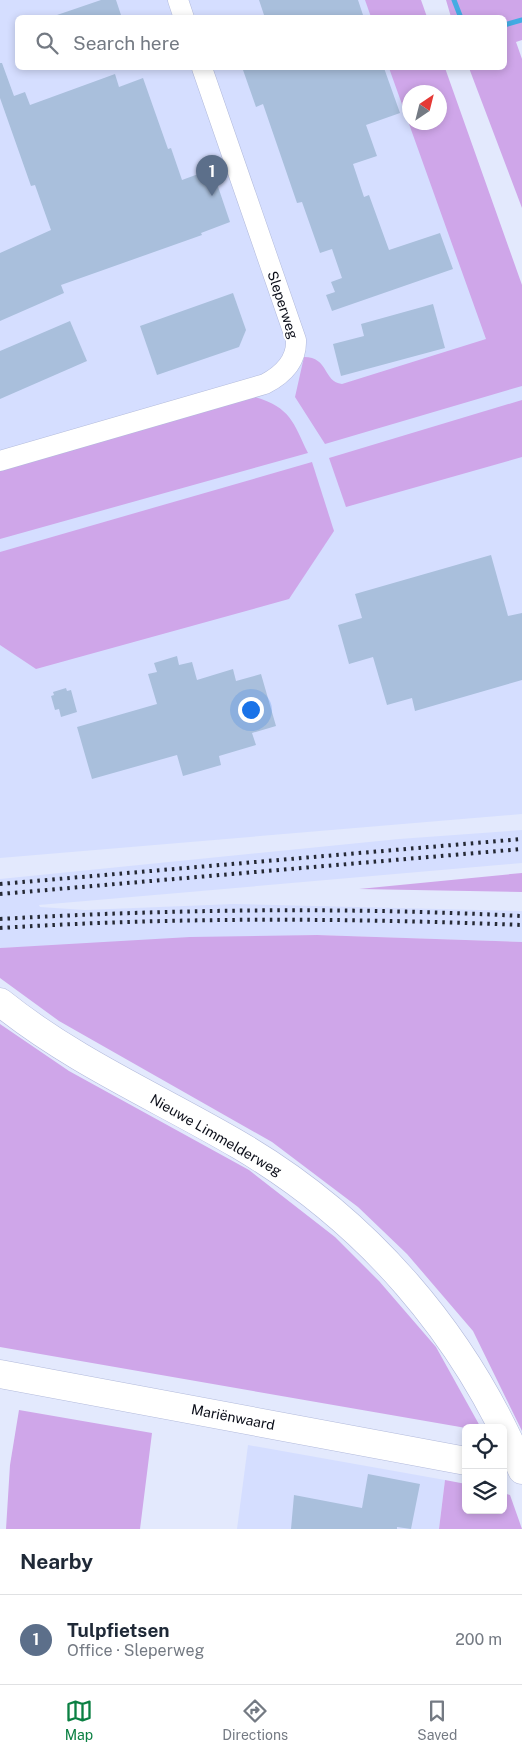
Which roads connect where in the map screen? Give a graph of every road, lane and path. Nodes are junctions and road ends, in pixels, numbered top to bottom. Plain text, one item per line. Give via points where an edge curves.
1 (178, 0) edge
2 (183, 15) edge
3 (203, 70) edge
4 (0, 462) edge
5 (0, 1002) edge
6 (0, 1374) edge
7 (462, 1459) edge
8 (507, 1468) edge
9 (522, 1470) edge

1 - 2 street
3 - 4 street, Sleperweg via 296,340 297,350 293,359 285,370 265,384
5 - 9 street, Nieuwe Limmelderweg via 58,1044 261,1158 339,1216 423,1302 466,1362 502,1424
6 - 7 street, Mariënwaard
8 - 9 street

